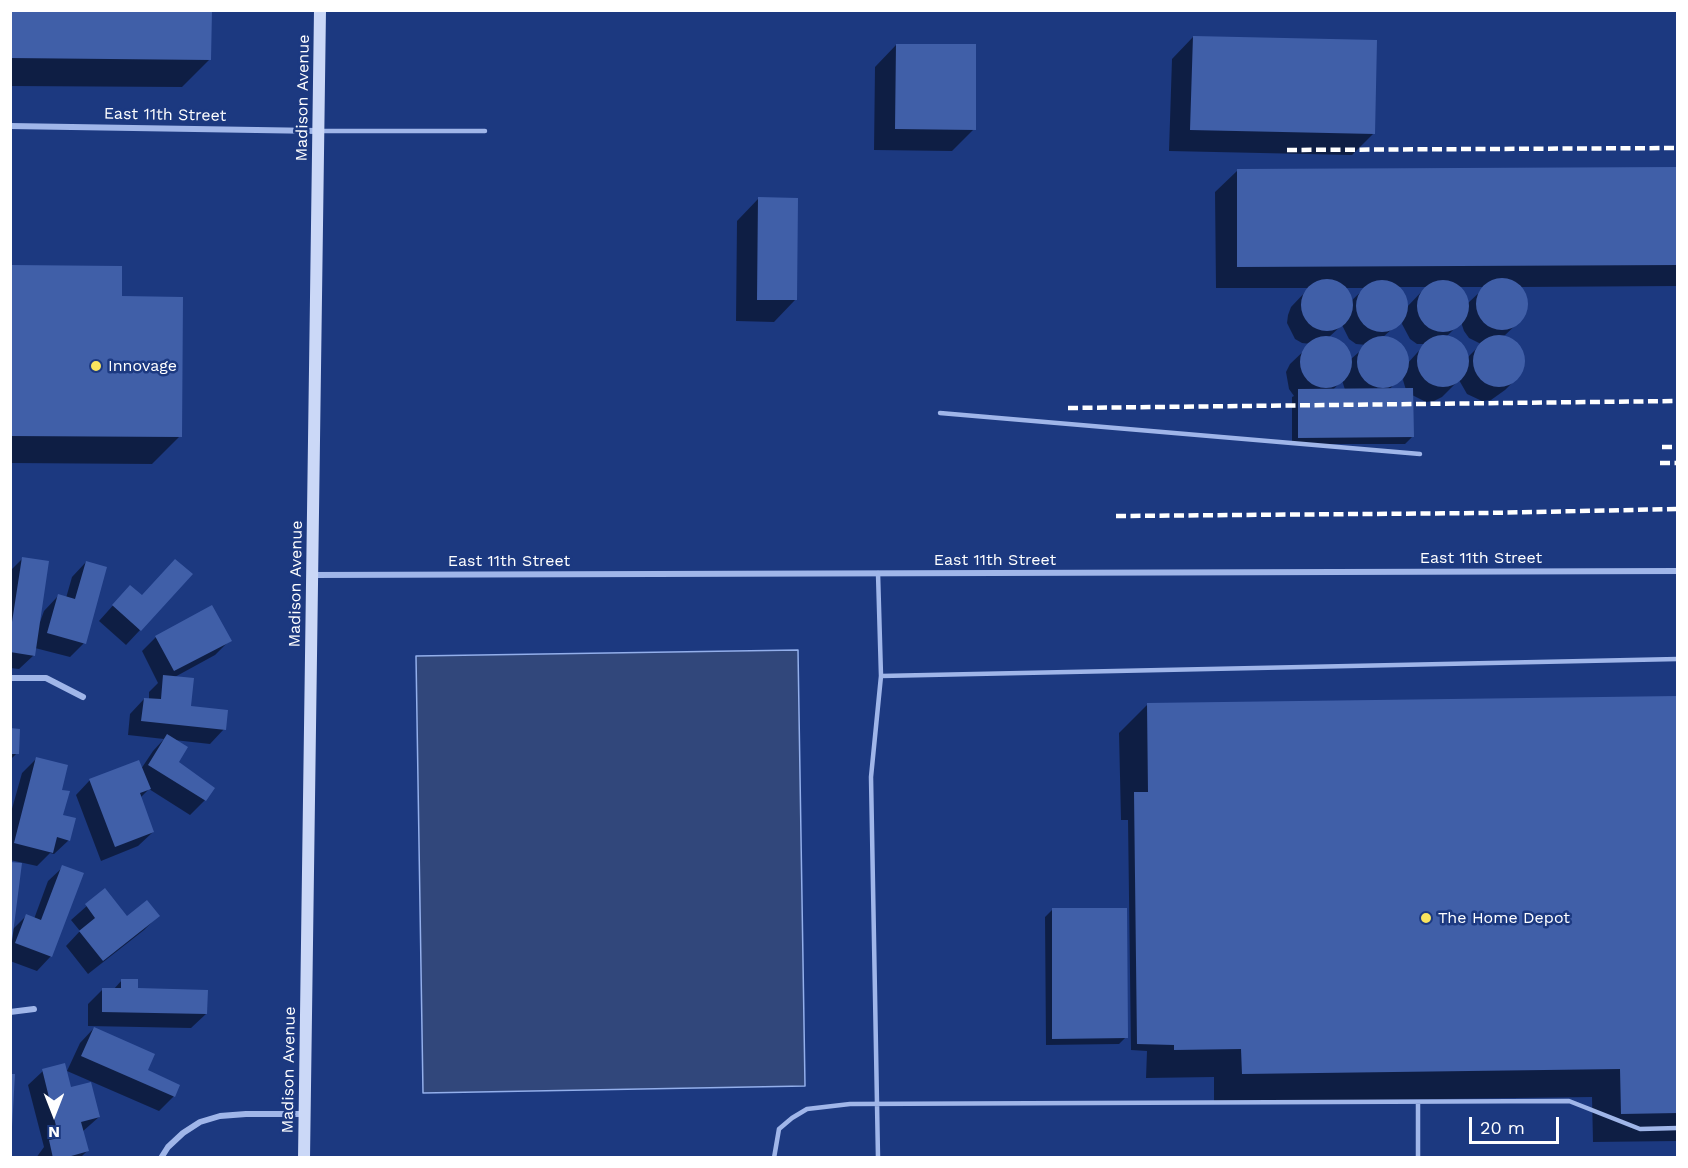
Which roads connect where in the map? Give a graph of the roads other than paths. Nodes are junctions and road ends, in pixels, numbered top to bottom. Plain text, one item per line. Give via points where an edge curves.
1 (320, 10) edge
2 (10, 126) edge
3 (319, 131) junction
4 (485, 131) dead end
5 (940, 413) dead end
6 (1420, 454) dead end
7 (1677, 571) edge
8 (878, 573) junction
9 (312, 576) junction
10 (1677, 659) edge
11 (881, 676) junction
12 (10, 678) edge
13 (83, 697) dead end
14 (34, 1009) dead end
15 (10, 1012) edge
16 (1418, 1102) junction
17 (878, 1104) junction
18 (304, 1114) junction
19 (1677, 1128) edge
20 (161, 1158) edge
21 (304, 1158) edge
22 (774, 1158) edge
23 (878, 1158) edge
24 (1418, 1158) edge

1 - 3 main road, Madison Avenue
2 - 3 street, East 11th Street
3 - 4 lane
3 - 9 main road, Madison Avenue
5 - 6 lane
7 - 8 street, East 11th Street
8 - 9 street, East 11th Street
8 - 11 lane
9 - 18 main road, Madison Avenue
10 - 11 lane
11 - 17 lane via 871,777
12 - 13 street via 46,678
14 - 15 street
16 - 17 lane
16 - 19 lane via 1569,1101 1640,1129
16 - 24 lane
17 - 22 lane via 807,1109 779,1129
17 - 23 lane
18 - 20 street via 220,1116 200,1122 183,1132
18 - 21 main road, Madison Avenue

